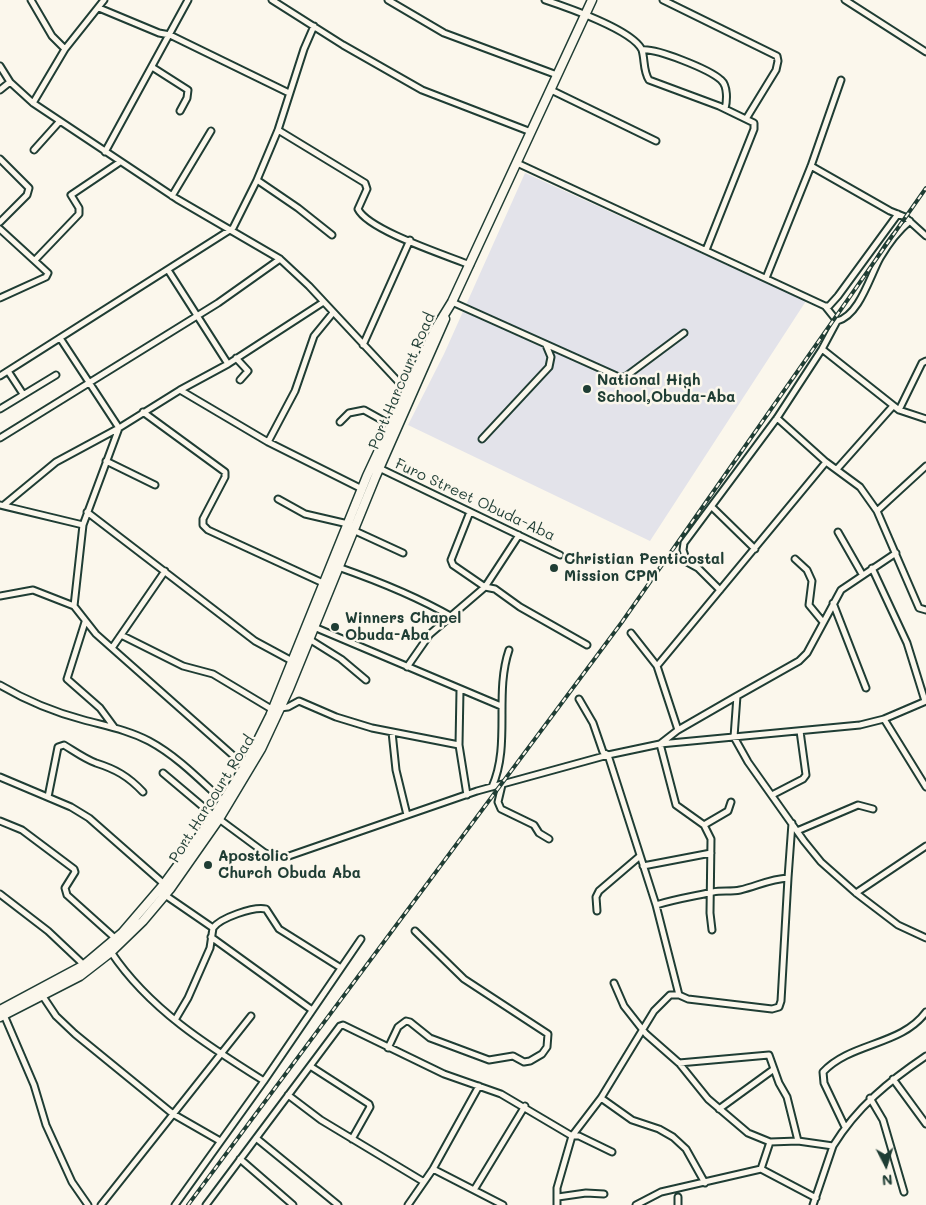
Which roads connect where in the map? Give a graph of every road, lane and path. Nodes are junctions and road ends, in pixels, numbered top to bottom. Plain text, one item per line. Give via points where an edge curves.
1 (31, 0) edge
2 (104, 0) edge
3 (188, 0) edge
4 (272, 0) edge
5 (388, 0) edge
6 (545, 0) edge
7 (592, 0) edge
8 (663, 0) edge
9 (845, 0) edge
10 (99, 8) junction
11 (586, 14) junction
12 (314, 26) junction
13 (170, 35) junction
14 (65, 50) junction
15 (642, 50) junction
16 (926, 52) edge
17 (0, 66) edge
18 (152, 66) junction
19 (557, 75) junction
20 (841, 80) dead end
21 (10, 82) junction
22 (0, 90) edge
23 (551, 90) junction
24 (289, 93) junction
25 (33, 103) junction
26 (725, 109) junction
27 (180, 111) dead end
28 (746, 119) junction
29 (60, 121) junction
30 (278, 130) junction
31 (211, 132) dead end
32 (531, 132) junction
33 (656, 141) dead end
34 (34, 150) dead end
35 (105, 152) junction
36 (0, 159) edge
37 (120, 162) junction
38 (518, 164) junction
39 (811, 166) junction
40 (257, 180) junction
41 (172, 196) junction
42 (898, 214) junction
43 (0, 222) edge
44 (910, 222) junction
45 (0, 229) edge
46 (231, 230) junction
47 (332, 235) dead end
48 (926, 236) edge
49 (410, 240) junction
50 (706, 250) junction
51 (280, 259) junction
52 (35, 260) junction
53 (470, 265) junction
54 (168, 270) junction
55 (766, 278) junction
56 (0, 298) edge
57 (452, 302) junction
58 (322, 303) junction
59 (825, 306) junction
60 (447, 312) junction
61 (332, 314) junction
62 (197, 315) junction
63 (837, 322) junction
64 (684, 333) dead end
65 (60, 338) junction
66 (363, 345) junction
67 (546, 345) junction
68 (822, 349) junction
69 (236, 358) junction
70 (926, 361) edge
71 (228, 364) junction
72 (8, 371) junction
73 (0, 376) edge
74 (56, 376) dead end
75 (240, 380) dead end
76 (90, 382) junction
77 (180, 390) junction
78 (407, 391) junction
79 (23, 394) junction
80 (893, 406) junction
81 (0, 409) edge
82 (899, 410) junction
83 (143, 412) junction
84 (777, 418) junction
85 (926, 419) edge
86 (340, 422) dead end
87 (391, 425) junction
88 (119, 428) junction
89 (0, 438) edge
90 (482, 439) dead end
91 (268, 442) junction
92 (106, 461) junction
93 (826, 462) junction
94 (926, 466) edge
95 (379, 468) junction
96 (837, 469) junction
97 (155, 485) dead end
98 (362, 489) junction
99 (278, 499) dead end
100 (2, 505) edge
101 (712, 507) junction
102 (877, 511) junction
103 (87, 512) junction
104 (470, 512) junction
105 (82, 525) junction
106 (350, 527) junction
107 (838, 532) dead end
108 (519, 535) junction
109 (754, 549) junction
110 (402, 553) dead end
111 (896, 553) junction
112 (560, 554) dead end
113 (795, 558) dead end
114 (338, 567) junction
115 (872, 568) junction
116 (165, 571) junction
117 (862, 574) junction
118 (323, 583) junction
119 (485, 587) junction
120 (720, 590) junction
121 (0, 596) edge
122 (833, 603) junction
123 (74, 606) junction
124 (926, 610) edge
125 (452, 617) junction
126 (86, 622) junction
127 (823, 622) junction
128 (314, 627) junction
129 (631, 633) dead end
130 (121, 635) junction
131 (309, 639) junction
132 (587, 645) dead end
133 (112, 648) junction
134 (509, 650) dead end
135 (292, 661) junction
136 (658, 666) junction
137 (407, 667) junction
138 (366, 680) dead end
139 (0, 685) edge
140 (866, 688) dead end
141 (460, 690) junction
142 (737, 696) junction
143 (579, 698) dead end
144 (926, 701) edge
145 (501, 706) junction
146 (276, 709) junction
147 (884, 719) junction
148 (114, 727) junction
149 (678, 730) junction
150 (800, 731) junction
151 (392, 732) junction
152 (734, 737) junction
153 (660, 744) junction
154 (459, 745) junction
155 (608, 755) junction
156 (245, 766) junction
157 (163, 773) dead end
158 (0, 777) edge
159 (502, 785) junction
160 (235, 787) junction
161 (492, 787) junction
162 (926, 788) edge
163 (143, 792) dead end
164 (467, 795) junction
165 (772, 795) junction
166 (48, 797) junction
167 (223, 801) junction
168 (731, 802) dead end
169 (872, 809) dead end
170 (407, 815) junction
171 (216, 818) junction
172 (0, 821) edge
173 (792, 823) junction
174 (704, 826) junction
175 (797, 832) junction
176 (549, 839) dead end
177 (926, 846) edge
178 (711, 854) junction
179 (640, 856) junction
180 (643, 866) junction
181 (788, 878) junction
182 (164, 884) junction
183 (710, 892) junction
184 (856, 893) junction
185 (0, 894) edge
186 (165, 895) junction
187 (656, 904) junction
188 (597, 911) dead end
189 (213, 928) junction
190 (712, 930) dead end
191 (414, 931) dead end
192 (211, 937) junction
193 (926, 938) edge
194 (116, 939) junction
195 (361, 939) dead end
196 (112, 952) junction
197 (84, 965) junction
198 (341, 968) junction
199 (614, 983) dead end
200 (42, 995) junction
201 (679, 995) junction
202 (312, 1010) junction
203 (926, 1012) edge
204 (1, 1014) edge
205 (251, 1016) dead end
206 (175, 1020) junction
207 (643, 1029) junction
208 (388, 1048) junction
209 (221, 1054) junction
210 (926, 1056) edge
211 (679, 1062) junction
212 (310, 1066) junction
213 (774, 1069) junction
214 (893, 1079) junction
215 (264, 1081) junction
216 (479, 1086) junction
217 (288, 1095) junction
218 (601, 1098) junction
219 (870, 1098) junction
220 (524, 1106) junction
221 (719, 1108) junction
222 (173, 1114) junction
223 (926, 1124) edge
224 (845, 1127) junction
225 (572, 1136) junction
226 (256, 1138) junction
227 (352, 1139) junction
228 (220, 1141) junction
229 (798, 1141) junction
230 (770, 1142) junction
231 (833, 1146) junction
232 (612, 1152) dead end
233 (240, 1159) junction
234 (433, 1169) junction
235 (761, 1169) junction
236 (424, 1182) junction
237 (705, 1183) junction
238 (474, 1190) junction
239 (904, 1192) dead end
240 (604, 1194) dead end
241 (558, 1197) junction
242 (678, 1197) dead end
243 (816, 1198) junction
244 (88, 1205) edge
245 (101, 1205) edge
246 (175, 1205) edge
247 (206, 1205) edge
248 (293, 1205) edge
249 (338, 1205) edge
250 (408, 1205) edge
251 (503, 1205) edge
252 (557, 1205) edge
253 (636, 1205) edge
254 (678, 1205) edge
255 (813, 1205) edge

1 - 14 street via 52,36
2 - 10 street
3 - 13 street
4 - 12 street
5 - 19 street via 444,33
6 - 11 street
7 - 11 highway
8 - 28 street via 777,56 776,70
9 - 16 street
10 - 13 street
10 - 14 street
11 - 15 street via 632,39
11 - 19 highway
12 - 24 street
12 - 32 street via 422,90
13 - 18 street
13 - 24 street
14 - 25 street
15 - 26 street via 649,80
15 - 26 street via 685,61 721,80 726,92
17 - 21 street
18 - 27 street via 188,90
18 - 35 street
19 - 23 highway
20 - 39 street
21 - 22 street
21 - 25 street
23 - 32 highway
23 - 33 street
24 - 30 street
25 - 29 street
26 - 28 street
28 - 50 street via 754,123 754,129
29 - 34 street
29 - 35 street
30 - 40 street
30 - 49 street via 366,183 367,189 359,204 360,213 382,229
31 - 41 street
32 - 38 highway
35 - 37 street
36 - 43 street via 28,188 27,195
37 - 41 street
37 - 52 street via 71,195 79,214
38 - 50 street
38 - 53 highway
39 - 42 street
39 - 55 street
40 - 46 street
40 - 47 street
41 - 46 street
42 - 44 street
42 - 59 street via 838,296
44 - 48 street
44 - 63 street via 880,258 876,272 847,317
45 - 52 street
46 - 51 street
46 - 54 street
49 - 53 street
49 - 66 street
50 - 55 street
51 - 58 street
51 - 62 street
52 - 56 street via 47,270 46,277
53 - 57 highway
54 - 62 street
54 - 65 street
55 - 59 street
57 - 60 highway
57 - 67 street
58 - 61 street
58 - 69 street
59 - 63 street
60 - 78 highway, Port Harcourt Road via 436,328
60 - 95 highway, Port Harcourt Road via 442,331
61 - 66 street
61 - 91 street via 310,343 295,391
62 - 71 street
62 - 76 street
63 - 68 street
64 - 67 street via 625,377
65 - 72 street
65 - 76 street
66 - 78 street
67 - 90 street via 551,357 548,367
68 - 80 street
68 - 84 street
69 - 71 street
69 - 75 street via 248,371
70 - 82 street via 922,363
71 - 77 street
72 - 73 street
72 - 79 street
74 - 79 street
76 - 88 street
76 - 89 street
77 - 83 street
77 - 91 street
78 - 87 highway, Port Harcourt Road
79 - 81 street
80 - 82 street
80 - 96 street
82 - 85 street
83 - 88 street
83 - 118 street via 225,472 203,519 208,530
84 - 93 street
84 - 101 street
86 - 87 street via 349,414 364,410
87 - 98 highway, Port Harcourt Road
88 - 92 street
88 - 100 street via 56,462
91 - 98 street
92 - 97 street
92 - 103 street
93 - 96 street
93 - 109 street
94 - 102 street
95 - 104 street, Furo Street Obuda-Aba
95 - 106 highway, Port Harcourt Road
96 - 102 street via 860,487
98 - 106 highway, Port Harcourt Road
99 - 106 street via 305,514
100 - 105 street
101 - 109 street
101 - 120 street via 688,537 683,550 687,562 698,568
102 - 111 street
103 - 105 street
103 - 116 street
104 - 108 street, Furo Street Obuda-Aba
104 - 119 street via 451,562
105 - 123 street
106 - 110 street
106 - 114 highway, Port Harcourt Road
106 - 118 highway, Port Harcourt Road
107 - 117 street
108 - 112 street, Furo Street Obuda-Aba
108 - 119 street
109 - 120 street
111 - 115 street
111 - 124 street via 919,608
113 - 127 street via 812,581 809,605
114 - 125 street via 427,602
114 - 128 highway, Port Harcourt Road
115 - 117 street
115 - 144 street via 907,642
116 - 130 street
116 - 135 street via 255,641
117 - 122 street via 841,590
118 - 135 highway, Port Harcourt Road
119 - 125 street
119 - 132 street via 495,588 520,607
120 - 136 street
121 - 123 street via 34,590
122 - 127 street
122 - 140 street
123 - 126 street
125 - 137 street via 425,640
126 - 133 street
126 - 148 street via 67,679 100,708
127 - 142 street via 807,653 799,661
128 - 131 highway, Port Harcourt Road
128 - 137 street
129 - 136 street
130 - 133 street
130 - 146 street via 183,666 213,674
131 - 138 street
131 - 146 highway, Port Harcourt Road
133 - 156 street
134 - 145 street via 503,670
135 - 146 highway, Port Harcourt Road
136 - 149 street
137 - 141 street
139 - 148 street via 56,712
141 - 145 street
141 - 154 street
142 - 149 street
142 - 152 street
143 - 155 street via 593,723 602,752
144 - 147 street
145 - 161 street via 500,755
146 - 151 street via 288,708 299,701 336,717
146 - 156 highway, Port Harcourt Road
146 - 160 highway, Port Harcourt Road via 261,749
147 - 150 street via 860,725
147 - 162 street
148 - 167 street via 150,742 183,765
149 - 153 street
150 - 152 street
150 - 165 street via 806,774 803,779
151 - 154 street
151 - 170 street via 398,782
152 - 153 street
152 - 165 street
153 - 155 street
153 - 174 street via 676,805
154 - 164 street
155 - 159 street
155 - 179 street
156 - 160 highway, Port Harcourt Road
157 - 171 street
158 - 166 street
159 - 161 street
159 - 176 street via 498,802 501,809 534,826
160 - 167 highway, Port Harcourt Road
160 - 171 highway, Port Harcourt Road
161 - 164 street
163 - 166 street via 126,777 64,745 58,748
164 - 170 street
165 - 173 street
166 - 182 street via 89,818
167 - 171 highway, Port Harcourt Road
168 - 174 street via 728,811
169 - 175 street via 858,805
170 - 171 street via 286,857 266,853
171 - 182 highway, Port Harcourt Road
171 - 186 highway, Port Harcourt Road
172 - 194 street via 22,830 74,869 65,888 67,895
173 - 175 street
173 - 181 street
174 - 178 street via 711,838
175 - 184 street via 821,862
177 - 184 street
178 - 180 street
178 - 183 street
179 - 180 street
179 - 188 street via 599,891
180 - 187 street
181 - 183 street via 765,880 738,891
181 - 201 street via 779,1007 742,1006
182 - 194 highway, Port Harcourt Road
183 - 187 street via 704,896
183 - 190 street
184 - 193 street via 898,925
185 - 197 street via 48,931
186 - 189 street
186 - 196 highway, Port Harcourt Road
187 - 201 street
189 - 192 street
189 - 198 street via 224,918 263,908 279,929
191 - 208 street via 464,979 548,1034 547,1047 530,1061 524,1062 513,1056 489,1060 430,1038 406,1022 398,1027
192 - 202 street
192 - 206 street via 210,948
194 - 197 highway, Port Harcourt Road
195 - 198 street
196 - 200 highway, Port Harcourt Road via 85,973
196 - 206 street via 151,999
197 - 204 highway, Port Harcourt Road
198 - 202 street
199 - 207 street via 624,1006
200 - 204 highway, Port Harcourt Road
200 - 222 street via 56,1016 75,1034
201 - 207 street via 666,998
202 - 215 street
203 - 224 street via 918,1023 898,1036 860,1049 823,1072 824,1083
204 - 244 street via 34,1085 46,1125 72,1182
205 - 209 street
206 - 209 street
207 - 211 street
207 - 218 street
208 - 212 street via 343,1025
208 - 216 street
209 - 215 street
209 - 222 street
210 - 214 street
211 - 213 street via 764,1054 771,1057
211 - 221 street
212 - 217 street
212 - 227 street via 370,1104
213 - 221 street
213 - 229 street via 787,1097
214 - 219 street
214 - 223 street
215 - 228 street
216 - 220 street
216 - 234 street
217 - 226 street
217 - 227 street
218 - 225 street
218 - 237 street via 632,1120 673,1137 686,1149
219 - 224 street
219 - 239 street via 882,1120
220 - 225 street
220 - 238 street
221 - 230 street via 748,1133
222 - 228 street
222 - 245 street
224 - 231 street
225 - 232 street via 579,1136
225 - 241 street via 557,1188
226 - 233 street
226 - 249 street
227 - 236 street
228 - 246 street
229 - 230 street
229 - 231 street
230 - 235 street
231 - 243 street
233 - 247 street
233 - 248 street
234 - 236 street
234 - 238 street
235 - 237 street
235 - 243 street
236 - 250 street
237 - 253 street via 661,1192
238 - 251 street
240 - 241 street
241 - 252 street
242 - 254 street
243 - 255 street

